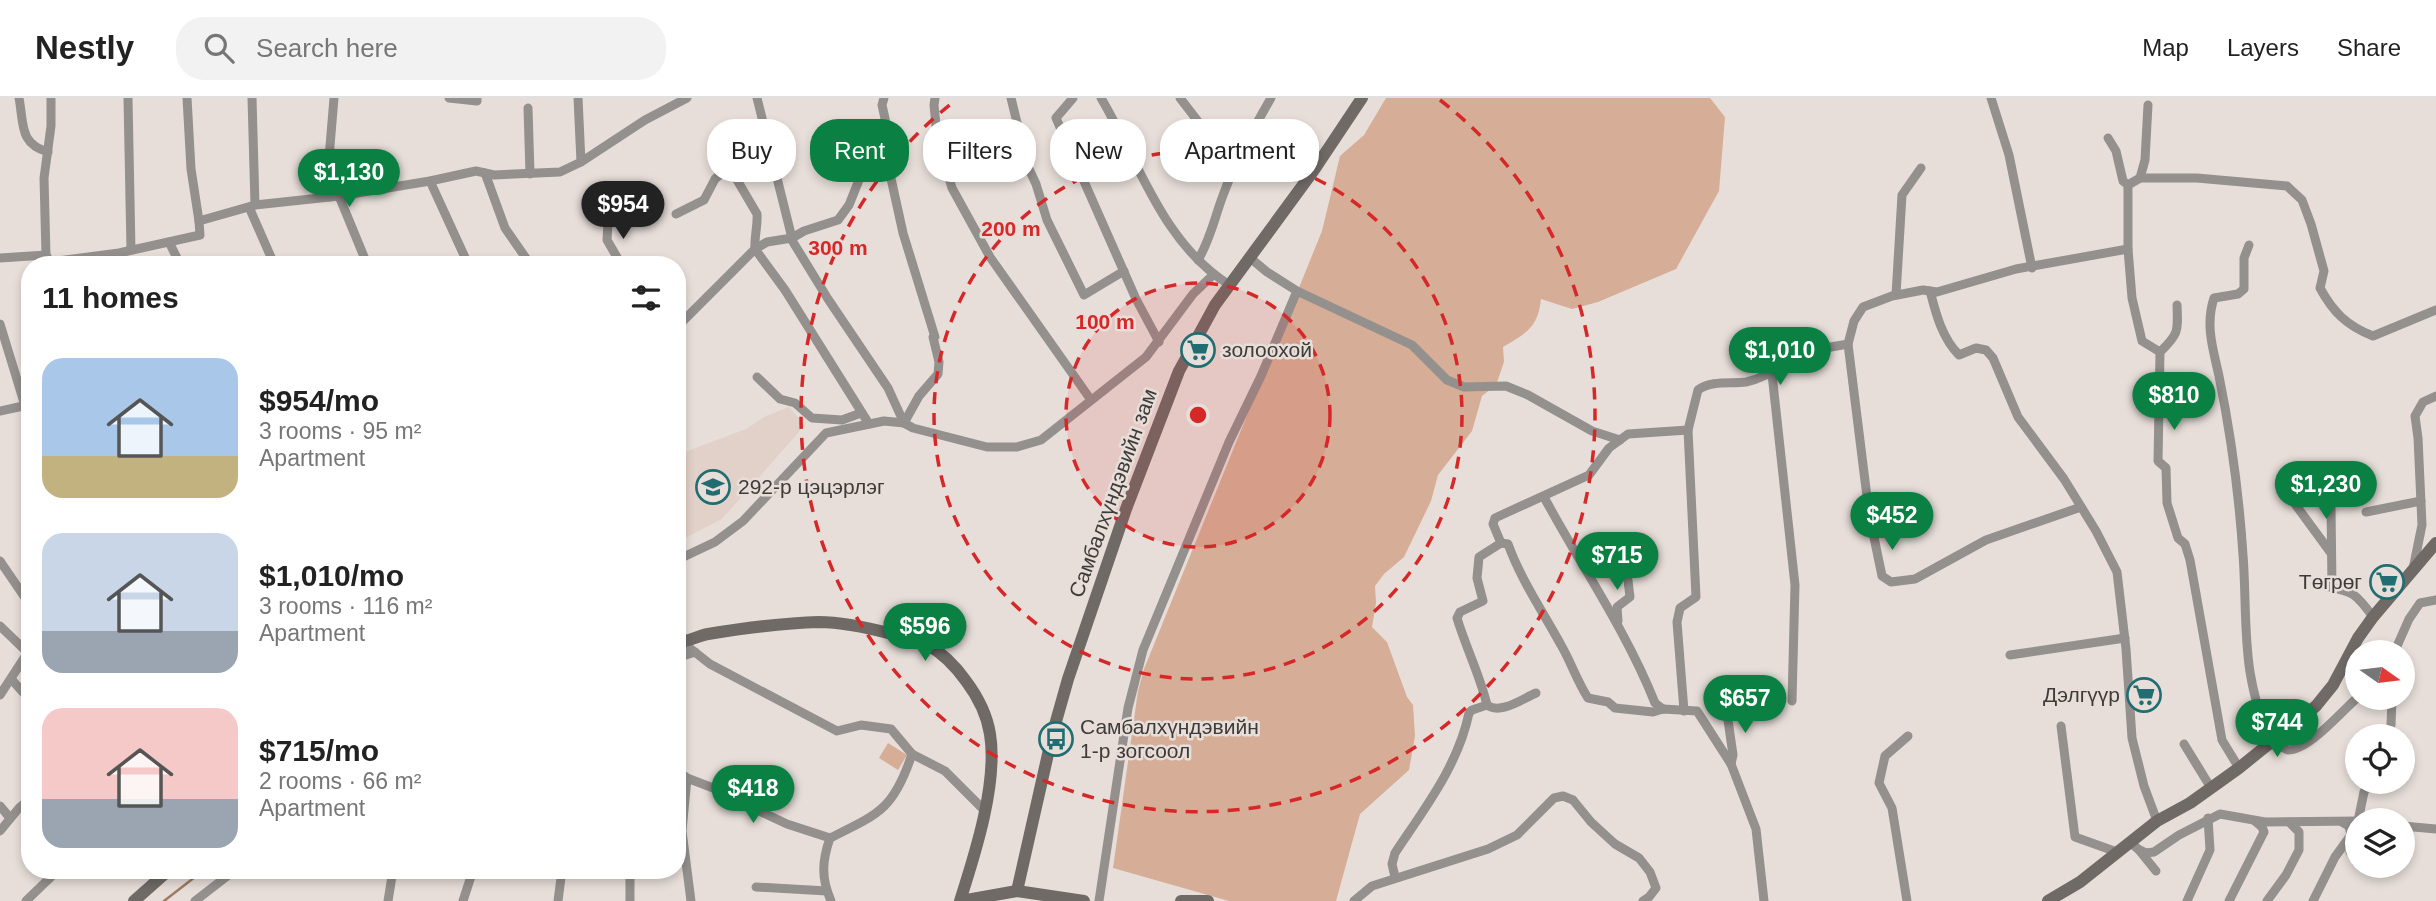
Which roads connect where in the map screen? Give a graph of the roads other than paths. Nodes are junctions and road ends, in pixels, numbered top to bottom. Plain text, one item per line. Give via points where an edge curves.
1 (19, 98) edge
2 (51, 98) edge
3 (128, 98) edge
4 (187, 98) edge
5 (252, 98) edge
6 (334, 98) edge
7 (449, 98) edge
8 (477, 98) edge
9 (578, 98) edge
10 (687, 98) edge
11 (757, 98) edge
12 (884, 98) edge
13 (935, 98) edge
14 (1011, 98) edge
15 (1073, 98) edge
16 (1101, 98) edge
17 (1180, 98) edge
18 (1271, 98) edge
19 (1362, 98) edge
20 (1991, 98) edge
21 (2148, 105) dead end
22 (528, 108) dead end
23 (762, 119) edge
24 (1194, 119) edge
25 (1259, 119) edge
26 (2108, 138) dead end
27 (48, 152) junction
28 (580, 162) junction
29 (1921, 167) dead end
30 (485, 173) junction
31 (530, 174) junction
32 (2140, 178) junction
33 (430, 181) junction
34 (713, 182) edge
35 (739, 182) edge
36 (778, 182) edge
37 (858, 182) edge
38 (1228, 182) edge
39 (2128, 185) junction
40 (335, 196) junction
41 (252, 206) junction
42 (676, 214) dead end
43 (199, 221) junction
44 (608, 223) dead end
45 (792, 238) junction
46 (169, 242) junction
47 (2249, 245) dead end
48 (754, 249) junction
49 (2128, 249) junction
50 (131, 250) junction
51 (119, 253) junction
52 (49, 256) edge
53 (89, 256) edge
54 (121, 256) edge
55 (176, 256) edge
56 (271, 256) edge
57 (363, 256) edge
58 (464, 256) edge
59 (524, 256) edge
60 (616, 256) edge
61 (1249, 257) junction
62 (0, 258) edge
63 (21, 259) edge
64 (1198, 260) junction
65 (2032, 268) junction
66 (1124, 271) junction
67 (1213, 275) junction
68 (1228, 284) junction
69 (1297, 291) junction
70 (1930, 291) junction
71 (1896, 295) junction
72 (2177, 305) dead end
73 (2436, 310) edge
74 (686, 318) edge
75 (0, 324) edge
76 (1160, 342) junction
77 (1848, 344) junction
78 (2160, 352) junction
79 (1772, 374) junction
80 (757, 377) dead end
81 (2436, 396) edge
82 (21, 399) edge
83 (1091, 400) junction
84 (21, 406) edge
85 (0, 411) edge
86 (861, 413) junction
87 (904, 423) junction
88 (869, 424) junction
89 (1688, 429) junction
90 (1620, 440) junction
91 (1544, 497) junction
92 (2421, 501) junction
93 (2295, 504) dead end
94 (2081, 507) junction
95 (2331, 507) dead end
96 (2366, 512) dead end
97 (2436, 542) edge
98 (1501, 543) junction
99 (2332, 555) junction
100 (686, 556) edge
101 (0, 561) edge
102 (1626, 564) dead end
103 (2413, 570) junction
104 (2321, 585) dead end
105 (2332, 587) junction
106 (21, 592) edge
107 (2436, 600) edge
108 (2373, 617) junction
109 (1618, 623) junction
110 (0, 626) edge
111 (2125, 638) junction
112 (686, 640) edge
113 (2400, 640) edge
114 (21, 645) edge
115 (686, 646) edge
116 (695, 652) junction
117 (2010, 654) dead end
118 (686, 655) edge
119 (21, 664) edge
120 (12, 680) junction
121 (21, 690) edge
122 (1536, 693) dead end
123 (0, 695) edge
124 (1792, 701) dead end
125 (1487, 705) junction
126 (1726, 706) dead end
127 (1663, 709) junction
128 (2345, 709) edge
129 (1684, 711) junction
130 (2061, 726) dead end
131 (1908, 736) dead end
132 (2273, 740) junction
133 (2184, 744) dead end
134 (912, 754) junction
135 (1731, 764) junction
136 (2239, 768) junction
137 (687, 778) joint
138 (2211, 788) junction
139 (686, 789) edge
140 (0, 806) edge
141 (21, 808) edge
142 (984, 810) junction
143 (10, 818) junction
144 (2208, 818) junction
145 (2254, 820) junction
146 (2157, 821) junction
147 (2289, 822) junction
148 (2342, 822) junction
149 (2345, 822) edge
150 (2345, 824) edge
151 (2431, 829) edge
152 (0, 831) edge
153 (830, 838) junction
154 (2436, 838) edge
155 (2345, 842) edge
156 (2134, 845) junction
157 (2117, 852) junction
158 (686, 862) edge
159 (2156, 871) dead end
160 (1395, 877) junction
161 (49, 879) edge
162 (155, 879) edge
163 (223, 879) edge
164 (392, 879) edge
165 (470, 879) edge
166 (561, 879) edge
167 (630, 879) edge
168 (756, 887) dead end
169 (1017, 891) junction
170 (829, 896) edge
171 (26, 901) edge
172 (134, 901) edge
173 (195, 901) edge
174 (388, 901) edge
175 (463, 901) edge
176 (558, 901) edge
177 (630, 901) edge
178 (691, 901) edge
179 (960, 901) edge
180 (1084, 901) edge
181 (1099, 901) edge
182 (1181, 901) edge
183 (1208, 901) edge
184 (1354, 901) edge
185 (1643, 901) edge
186 (1764, 901) edge
187 (1907, 901) edge
188 (2048, 901) edge
189 (2187, 901) edge
190 (2228, 901) edge
191 (2267, 901) edge
192 (2314, 901) edge

1 - 27 street via 27,141
2 - 27 street
3 - 50 street
4 - 43 street
5 - 41 street
6 - 40 street via 328,166
7 - 8 street
9 - 28 street
10 - 28 street
11 - 23 street
12 - 87 street via 883,142 939,362 938,374
13 - 83 street via 937,136 952,188 990,257
14 - 66 street via 1021,152 1047,220 1084,295
15 - 66 street via 1056,118
16 - 64 street via 1162,213
17 - 24 street
18 - 25 street
19 - 61 street, Самбалхүндэвийн зам
20 - 65 street via 2009,155
21 - 32 street
22 - 31 street
26 - 39 street
27 - 52 street via 44,178
28 - 31 street via 560,172
29 - 71 street via 1902,195
30 - 31 street
30 - 33 street
30 - 59 street via 505,228
32 - 39 street
32 - 73 street via 2287,186 2302,200 2324,271 2320,288 2341,320 2373,336
33 - 40 street
33 - 58 street
34 - 42 street via 704,200
35 - 48 street via 757,214
36 - 45 street
37 - 45 street via 838,220
38 - 64 street via 1209,242
39 - 49 street
40 - 41 street
40 - 57 street
41 - 43 street
41 - 56 street
43 - 46 street via 200,235
44 - 60 street via 607,240
45 - 48 street
45 - 87 street via 888,388
46 - 50 street
46 - 55 street
47 - 132 street via 2244,258 2244,289 2214,298 2209,331 2233,450 2250,672 2263,722
48 - 74 street
48 - 86 street via 785,290
49 - 65 street
49 - 78 street via 2142,341
50 - 51 street
51 - 53 street
51 - 54 street
61 - 68 street, Самбалхүндэвийн зам
61 - 69 street
62 - 63 street
64 - 67 street
65 - 70 street
66 - 76 street
67 - 68 street
67 - 76 street
68 - 169 street, Самбалхүндэвийн зам via 1179,371 1103,572 1059,708
69 - 90 street via 1412,345 1447,380 1464,387 1506,386 1592,431
69 - 181 street via 1143,650 1128,708
70 - 71 street
70 - 94 street via 1937,320 1954,350 1958,355 1976,348 1986,350 1993,358 2018,417
71 - 77 street via 1863,306
72 - 78 street via 2178,330
75 - 82 street
76 - 83 street via 1134,369
77 - 79 street via 1813,351
77 - 94 street via 1869,513 1882,576 1891,582 1915,579 1986,540
78 - 136 street via 2158,461 2166,468 2168,503 2190,560 2222,740
79 - 89 street via 1747,382 1705,385 1698,390
79 - 124 street via 1795,585
80 - 86 street via 812,418 842,420
81 - 92 street via 2423,402 2414,416
83 - 87 street via 1041,440 1017,447 975,445
84 - 85 street
86 - 88 street
87 - 88 street
88 - 100 street via 826,433 738,526
89 - 90 street via 1628,434
89 - 129 street via 1696,597 1680,608 1676,622
90 - 91 street via 1589,475
91 - 98 street via 1495,518
91 - 109 street
92 - 96 street
92 - 103 street via 2422,525
93 - 99 street
94 - 111 street via 2117,572
95 - 99 street
97 - 103 street
98 - 125 street via 1479,557 1477,578 1483,601 1457,618
98 - 127 street via 1508,544 1588,698 1615,708
99 - 105 street
101 - 106 street
102 - 109 street via 1630,597 1617,607
103 - 108 street
104 - 105 street
105 - 108 street via 2358,595
107 - 113 street via 2420,603
108 - 132 street via 2325,696
109 - 127 street via 1655,703
110 - 114 street
111 - 117 street
111 - 146 street via 2132,738
112 - 142 street via 767,625 821,622 879,631 926,645 961,674 987,722 990,769
115 - 116 street
116 - 118 street
116 - 134 street via 837,731 861,724 891,729
119 - 120 street
120 - 121 street
120 - 123 street
122 - 125 street via 1499,709
125 - 160 street via 1469,713 1446,776 1395,853
126 - 135 street
127 - 129 street
128 - 132 street via 2297,748 2288,750
129 - 135 street via 1697,712
130 - 157 street via 2074,837
131 - 187 street via 1885,755 1880,783 1892,808
132 - 136 street
133 - 138 street
134 - 142 street via 945,771
134 - 153 street via 891,800 870,818
135 - 186 street via 1756,829
136 - 138 street
137 - 139 street
137 - 153 street
138 - 146 street
140 - 143 street
141 - 143 street
142 - 179 street
143 - 152 street
144 - 145 street via 2220,814
144 - 156 street via 2154,852 2146,853
144 - 189 street via 2210,850
145 - 147 street
145 - 190 street via 2264,832
146 - 156 street
147 - 148 street
147 - 191 street via 2298,832 2299,850
148 - 149 street
148 - 150 street
151 - 154 street
153 - 170 street via 823,858
155 - 192 street
156 - 157 street
156 - 159 street
157 - 188 street
158 - 178 street
160 - 184 street via 1372,886
160 - 185 street via 1488,849 1517,835 1554,798 1563,796 1573,800 1591,822 1639,858 1650,872 1656,888
161 - 171 street
162 - 172 street
163 - 173 street
164 - 174 street
165 - 175 street
166 - 176 street
167 - 177 street
168 - 170 street
169 - 179 street
169 - 180 street
182 - 183 street

